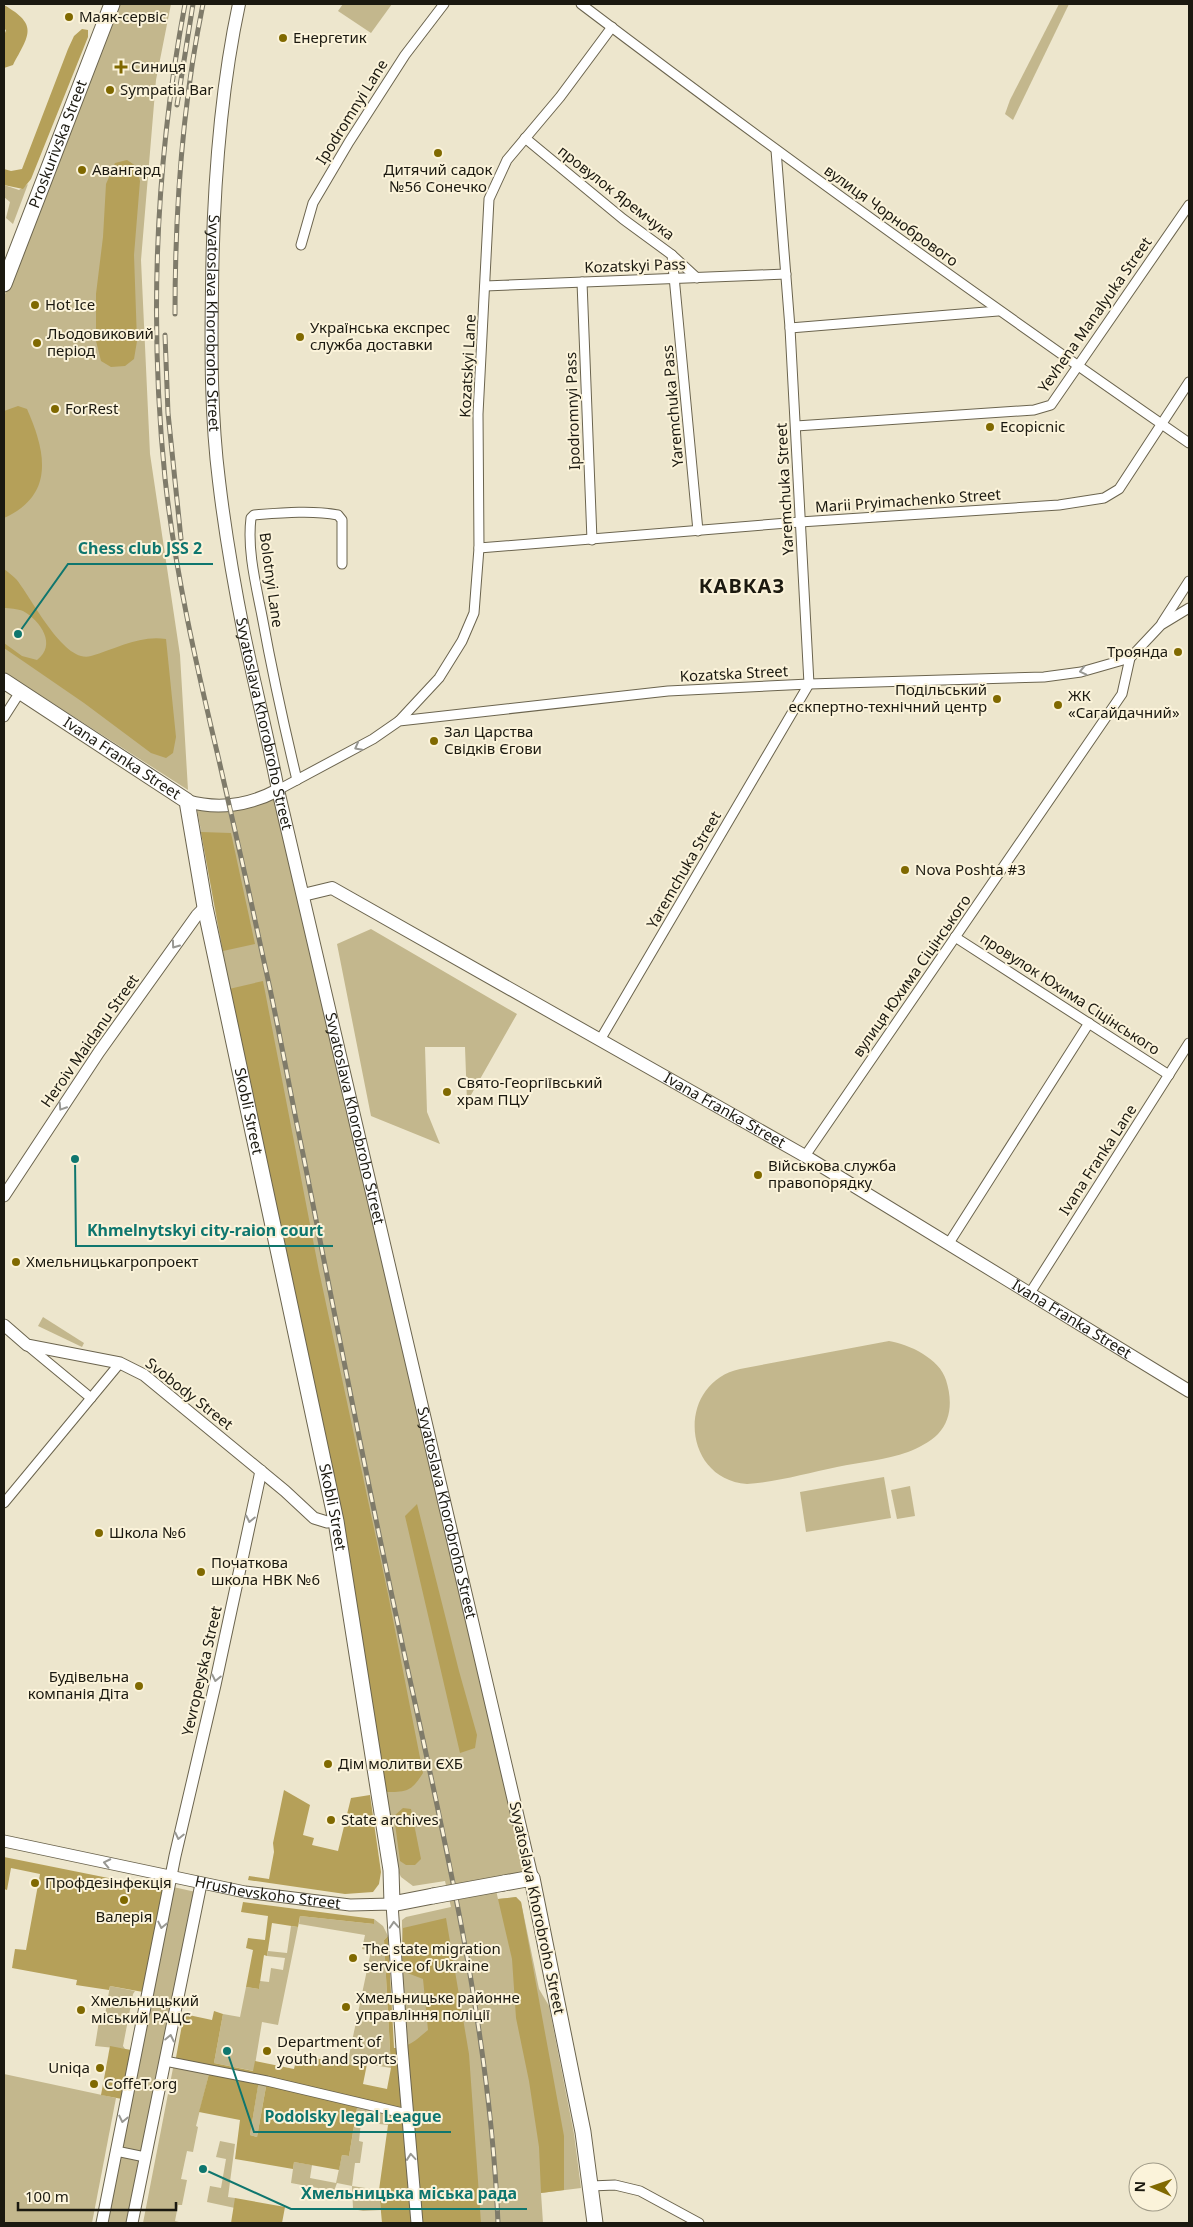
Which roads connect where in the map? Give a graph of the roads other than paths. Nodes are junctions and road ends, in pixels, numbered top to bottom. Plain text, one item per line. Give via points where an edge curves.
1 (239, 4) edge
2 (444, 4) edge
3 (581, 4) edge
4 (109, 5) edge
5 (612, 27) junction
6 (525, 138) junction
7 (776, 150) junction
8 (1189, 205) edge
9 (301, 245) dead end
10 (672, 256) junction
11 (786, 274) junction
12 (675, 278) junction
13 (697, 278) junction
14 (582, 282) junction
15 (4, 284) edge
16 (485, 286) junction
17 (998, 311) junction
18 (790, 328) junction
19 (1077, 366) junction
20 (1189, 382) edge
21 (1162, 424) junction
22 (796, 426) junction
23 (1189, 444) edge
24 (800, 522) junction
25 (698, 531) junction
26 (592, 540) junction
27 (479, 548) junction
28 (342, 564) dead end
29 (1189, 582) edge
30 (1189, 608) edge
31 (1161, 625) junction
32 (1130, 658) junction
33 (4, 681) edge
34 (809, 684) junction
35 (20, 692) junction
36 (4, 717) edge
37 (399, 721) junction
38 (297, 780) junction
39 (278, 790) junction
40 (187, 801) junction
41 (303, 895) junction
42 (205, 907) junction
43 (955, 937) junction
44 (1089, 1023) junction
45 (600, 1040) junction
46 (1189, 1043) edge
47 (1169, 1074) junction
48 (805, 1156) junction
49 (4, 1196) edge
50 (948, 1244) junction
51 (1030, 1293) junction
52 (4, 1325) edge
53 (27, 1345) junction
54 (120, 1363) junction
55 (1189, 1391) edge
56 (91, 1398) junction
57 (261, 1471) junction
58 (4, 1504) edge
59 (336, 1521) junction
60 (4, 1841) edge
61 (172, 1878) junction
62 (532, 1878) junction
63 (201, 1884) junction
64 (392, 1904) junction
65 (165, 2061) junction
66 (408, 2114) junction
67 (116, 2151) junction
68 (145, 2157) junction
69 (591, 2186) junction
70 (102, 2223) edge
71 (132, 2223) edge
72 (417, 2223) edge
73 (596, 2223) edge
74 (699, 2223) edge

1 - 39 main road, Svyatoslava Khorobroho Street via 218,156 212,268 212,381 217,466 230,555
2 - 9 street, Ipodromnyi Lane via 405,55 349,142 313,203
3 - 5 street, вулиця Чорнобрового
4 - 15 main road, Proskurivska Street
5 - 6 street, Kozatskyi Lane
5 - 7 street, вулиця Чорнобрового
6 - 10 street, провулок Яремчука
6 - 16 street, Kozatskyi Lane via 508,160 489,198
7 - 11 street, Yaremchuka Street
7 - 17 street, вулиця Чорнобрового
8 - 19 street, Yevhena Manalyuka Street
10 - 12 street, провулок Яремчука
10 - 13 street
11 - 13 street, Kozatskyi Pass
11 - 18 street, Yaremchuka Street
12 - 13 street, Kozatskyi Pass
12 - 14 street, Kozatskyi Pass
12 - 25 street, Yaremchuka Pass
14 - 16 street, Kozatskyi Pass
14 - 26 street, Ipodromnyi Pass
16 - 27 street, Kozatskyi Lane via 478,414
17 - 18 street
17 - 19 street, вулиця Чорнобрового
18 - 22 street, Yaremchuka Street
19 - 21 street, вулиця Чорнобрового
19 - 22 street, Yevhena Manalyuka Street via 1051,405 1034,410
20 - 21 street, Marii Pryimachenko Street
21 - 23 street, вулиця Чорнобрового
21 - 24 street, Marii Pryimachenko Street via 1119,489 1104,498 1059,505
22 - 24 street, Yaremchuka Street
24 - 25 street, Marii Pryimachenko Street
24 - 34 street, Yaremchuka Street
25 - 26 street, Marii Pryimachenko Street
26 - 27 street, Marii Pryimachenko Street
27 - 37 street, Kozatskyi Lane via 474,612 462,641 438,678
28 - 38 street, Bolotnyi Lane via 342,520 338,515 264,514 251,518 256,584
29 - 31 street
30 - 31 street
31 - 32 street
32 -> 34 street, Kozatska Street via 1081,672 1044,677
32 - 43 street, вулиця Юхима Сіцінського via 1122,694
33 - 35 main road, Ivana Franka Street
34 - 37 street, Kozatska Street via 668,691
34 - 45 street, Yaremchuka Street
35 - 36 street
35 - 40 main road, Ivana Franka Street
37 -> 38 street, Kozatska Street via 373,739
38 - 39 street, Kozatska Street
39 - 40 main road, Ivana Franka Street via 242,804 208,806
39 - 41 main road, Svyatoslava Khorobroho Street
40 - 42 main road, Skobli Street
41 - 45 main road, Ivana Franka Street via 332,888
41 - 62 main road, Svyatoslava Khorobroho Street
42 -> 49 street, Heroiv Maidanu Street via 99,1052
42 - 59 main road, Skobli Street
43 - 44 street, провулок Юхима Сіцінського
43 - 48 street, вулиця Юхима Сіцінського
44 - 47 street, провулок Юхима Сіцінського
44 - 50 street
45 - 48 main road, Ivana Franka Street
46 - 47 street, Ivana Franka Lane
47 - 51 street, Ivana Franka Lane
48 - 50 main road, Ivana Franka Street
50 - 51 main road, Ivana Franka Street
51 - 55 main road, Ivana Franka Street
52 - 53 street
53 - 54 street, Svobody Street
53 - 56 street
54 - 56 street
54 - 57 street, Svobody Street via 152,1380
56 - 58 street
57 - 59 street, Svobody Street via 314,1518
57 -> 61 street, Yevropeyska Street
59 - 64 main road, Skobli Street via 391,1870
61 -> 60 street, Hrushevskoho Street
61 - 63 street, Hrushevskoho Street
61 -> 67 street, Yevropeyska Street
62 - 64 main road, Hrushevskoho Street, bridge
62 - 69 main road, Svyatoslava Khorobroho Street
63 - 64 street, Hrushevskoho Street via 350,1905
65 -> 63 street
66 -> 64 street, Skobli Street
65 - 66 street
65 - 68 street
72 -> 66 street, Skobli Street
67 - 68 street
67 - 70 street, Yevropeyska Street
68 - 71 street
69 - 73 main road, Svyatoslava Khorobroho Street
69 - 74 street via 615,2185 640,2191

